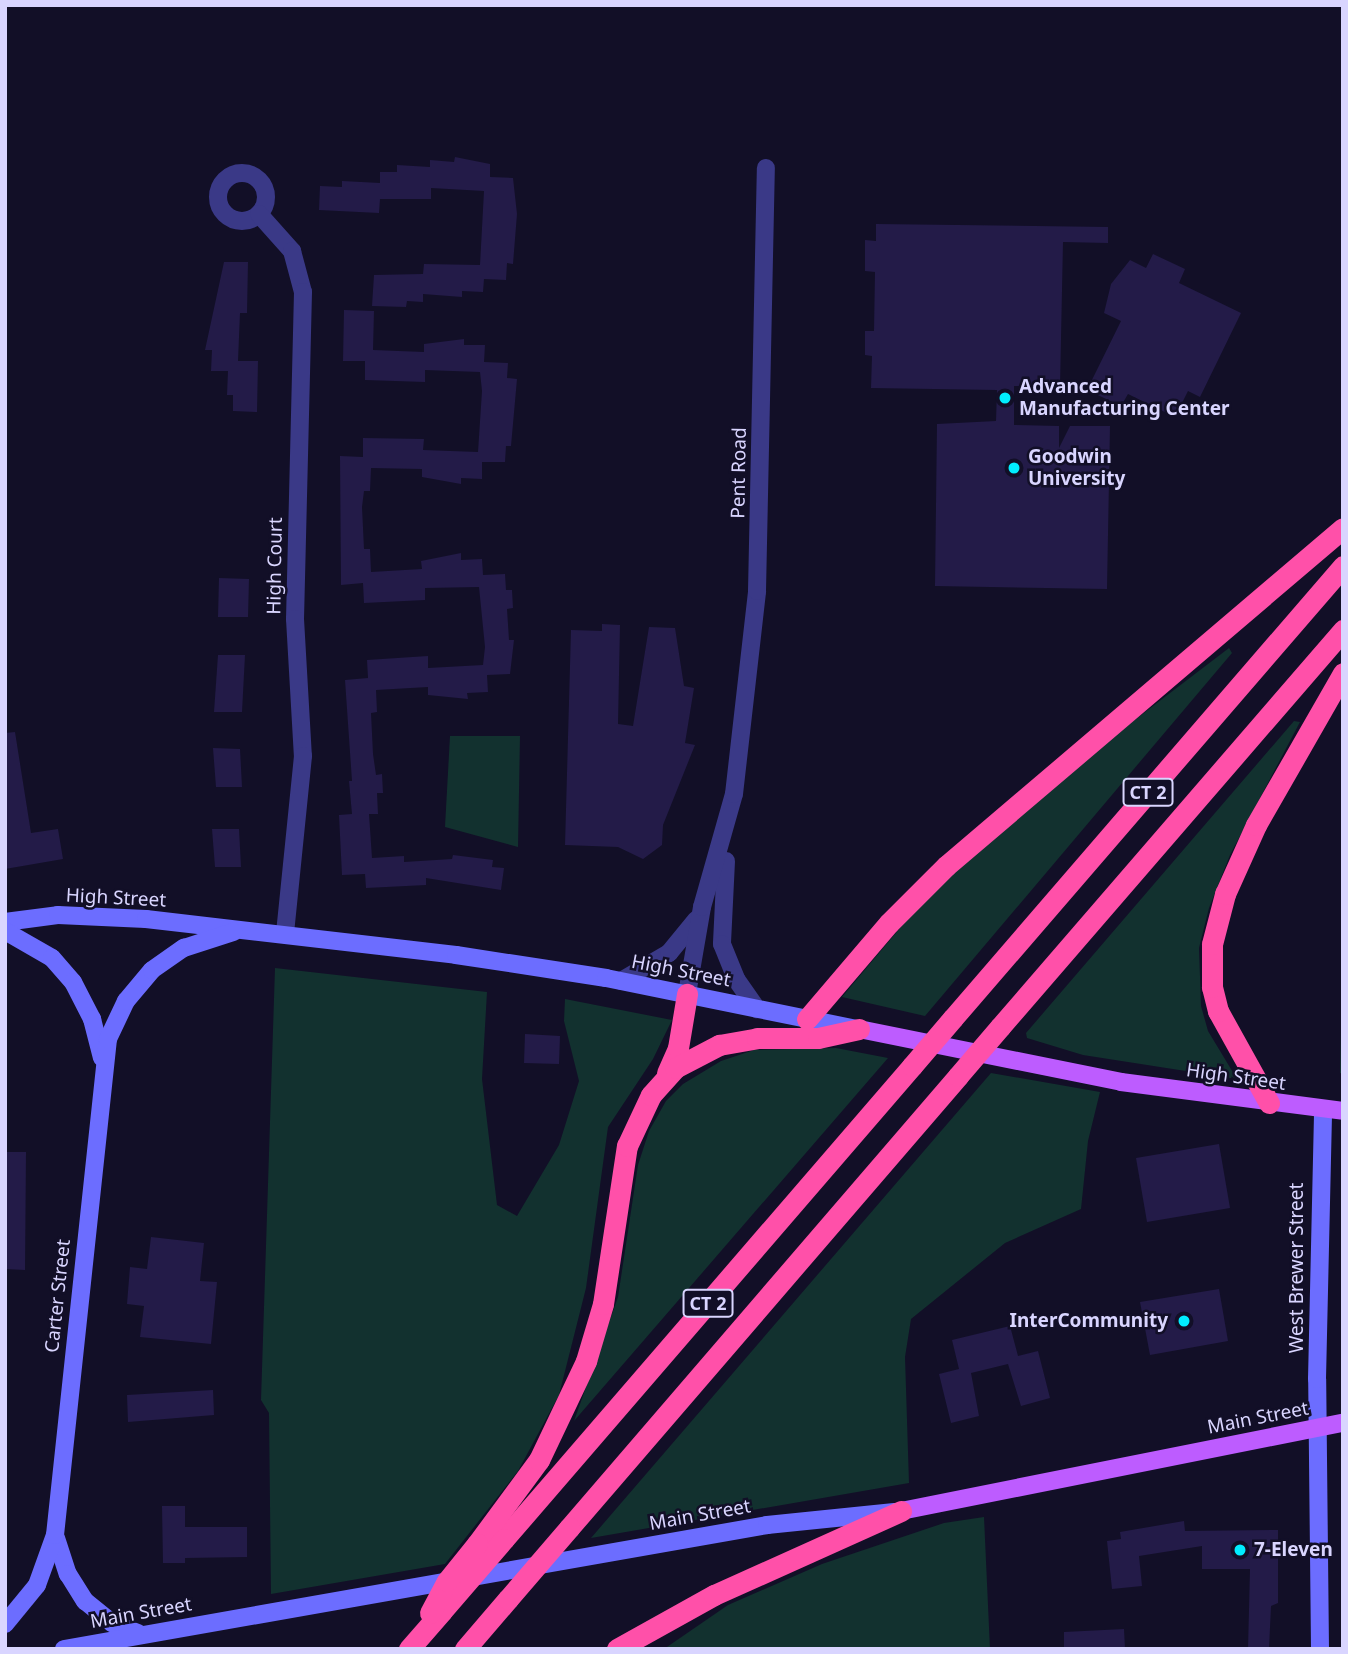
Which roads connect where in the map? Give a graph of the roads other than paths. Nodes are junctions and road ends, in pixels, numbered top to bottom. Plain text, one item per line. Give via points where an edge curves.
1 (766, 168) dead end
2 (259, 214) dead end
3 (1343, 528) edge
4 (1343, 566) edge
5 (1343, 630) edge
6 (1343, 673) edge
7 (736, 777) junction
8 (702, 907) junction
9 (5, 922) edge
10 (250, 929) junction
11 (5, 931) edge
12 (285, 933) junction
13 (621, 981) junction
14 (687, 994) junction
15 (757, 1009) junction
16 (807, 1019) junction
17 (859, 1029) junction
18 (103, 1062) junction
19 (664, 1078) junction
20 (1269, 1103) junction
21 (1323, 1109) junction
22 (1343, 1111) edge
23 (1343, 1423) edge
24 (1319, 1428) junction
25 (901, 1511) junction
26 (55, 1535) junction
27 (436, 1612) junction
28 (5, 1624) edge
29 (150, 1632) junction
30 (414, 1643) edge
31 (64, 1649) edge
32 (465, 1649) edge
33 (617, 1649) edge
34 (1320, 1649) edge

1 - 7 street, Pent Road via 758,570
2 - 12 street, High Court via 292,251 303,292 295,612 303,755
3 - 16 highway via 946,866 889,923
4 - 27 highway, CT 2, bridge via 504,1539
5 - 32 highway, CT 2, bridge
6 - 20 highway via 1251,837 1225,894 1212,944 1212,988 1218,1011
7 - 8 street, Pent Road
7 - 15 street, Pent Road via 720,930 736,979
8 - 13 street, Pent Road via 669,953
8 - 14 street, Pent Road
9 - 10 main road, High Street via 79,915
10 - 12 main road, High Street
10 - 18 main road, Carter Street via 197,942 152,970 119,1015
11 - 18 main road, Carter Street via 52,958 73,982 92,1019
12 - 13 main road, High Street
13 - 14 main road, High Street
14 - 15 main road, High Street
14 - 19 highway via 678,1048
15 - 16 main road, High Street
16 - 17 main road, High Street
17 - 19 highway via 818,1038 727,1043 691,1058
17 - 20 main road, High Street via 1093,1077
18 - 26 main road, Carter Street
19 - 27 highway, bridge via 642,1110 627,1146 603,1304 586,1361 539,1460 447,1581
20 - 21 main road, High Street
21 - 22 main road, High Street
21 - 24 main road, West Brewer Street
23 - 24 main road, Main Street
24 - 25 main road, Main Street
24 - 34 main road, West Brewer Street
25 - 29 main road, Main Street via 790,1521
25 - 33 highway via 714,1595
26 - 28 main road, Carter Street via 37,1585
26 - 29 main road, Carter Street via 68,1574 87,1604 117,1626
27 - 30 highway, CT 2
29 - 31 main road, Main Street

